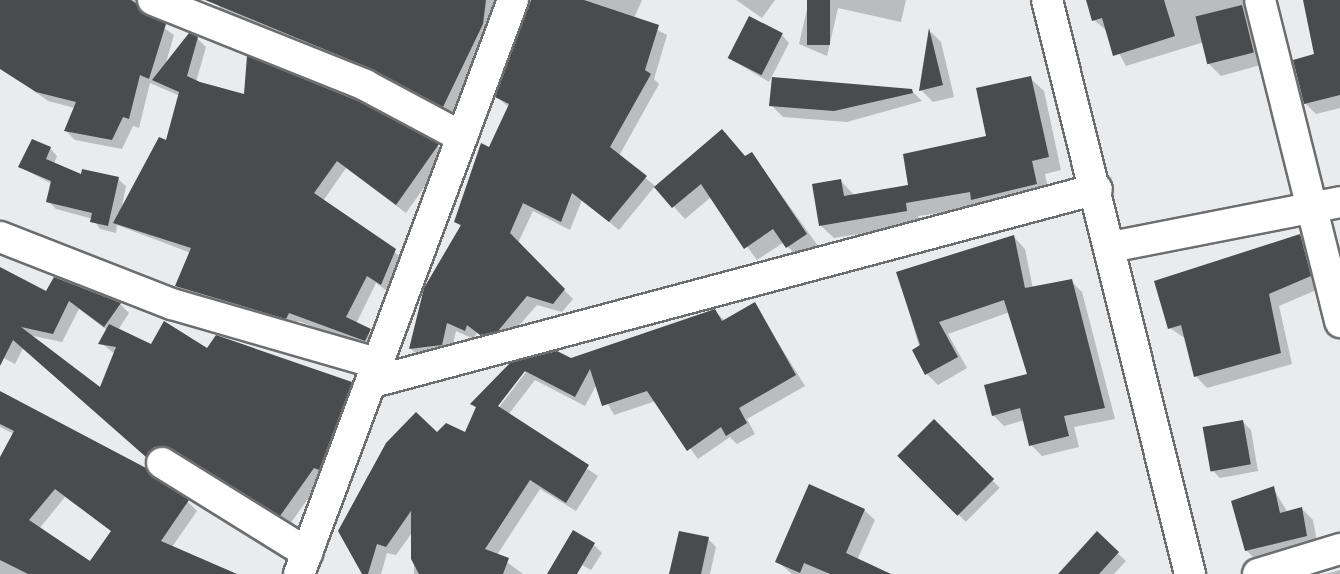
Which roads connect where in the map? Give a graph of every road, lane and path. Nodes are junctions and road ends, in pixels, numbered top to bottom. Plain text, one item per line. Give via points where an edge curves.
1 (153, 0) edge
2 (513, 0) edge
3 (1047, 0) edge
4 (1259, 0) edge
5 (463, 137) junction
6 (1097, 189) junction
7 (1340, 202) edge
8 (1307, 208) junction
9 (0, 237) edge
10 (1111, 247) junction
11 (1340, 322) edge
12 (376, 373) junction
13 (162, 463) dead end
14 (1340, 549) edge
15 (303, 563) edge
16 (1190, 574) edge
17 (1258, 574) edge

1 - 5 street via 365,85
2 - 5 street
3 - 6 street
4 - 8 street
5 - 12 street
6 - 10 street
6 - 12 street
7 - 8 street
8 - 10 street
8 - 11 street
9 - 12 street via 172,303
10 - 16 street
12 - 15 street
13 - 15 street
14 - 17 street

